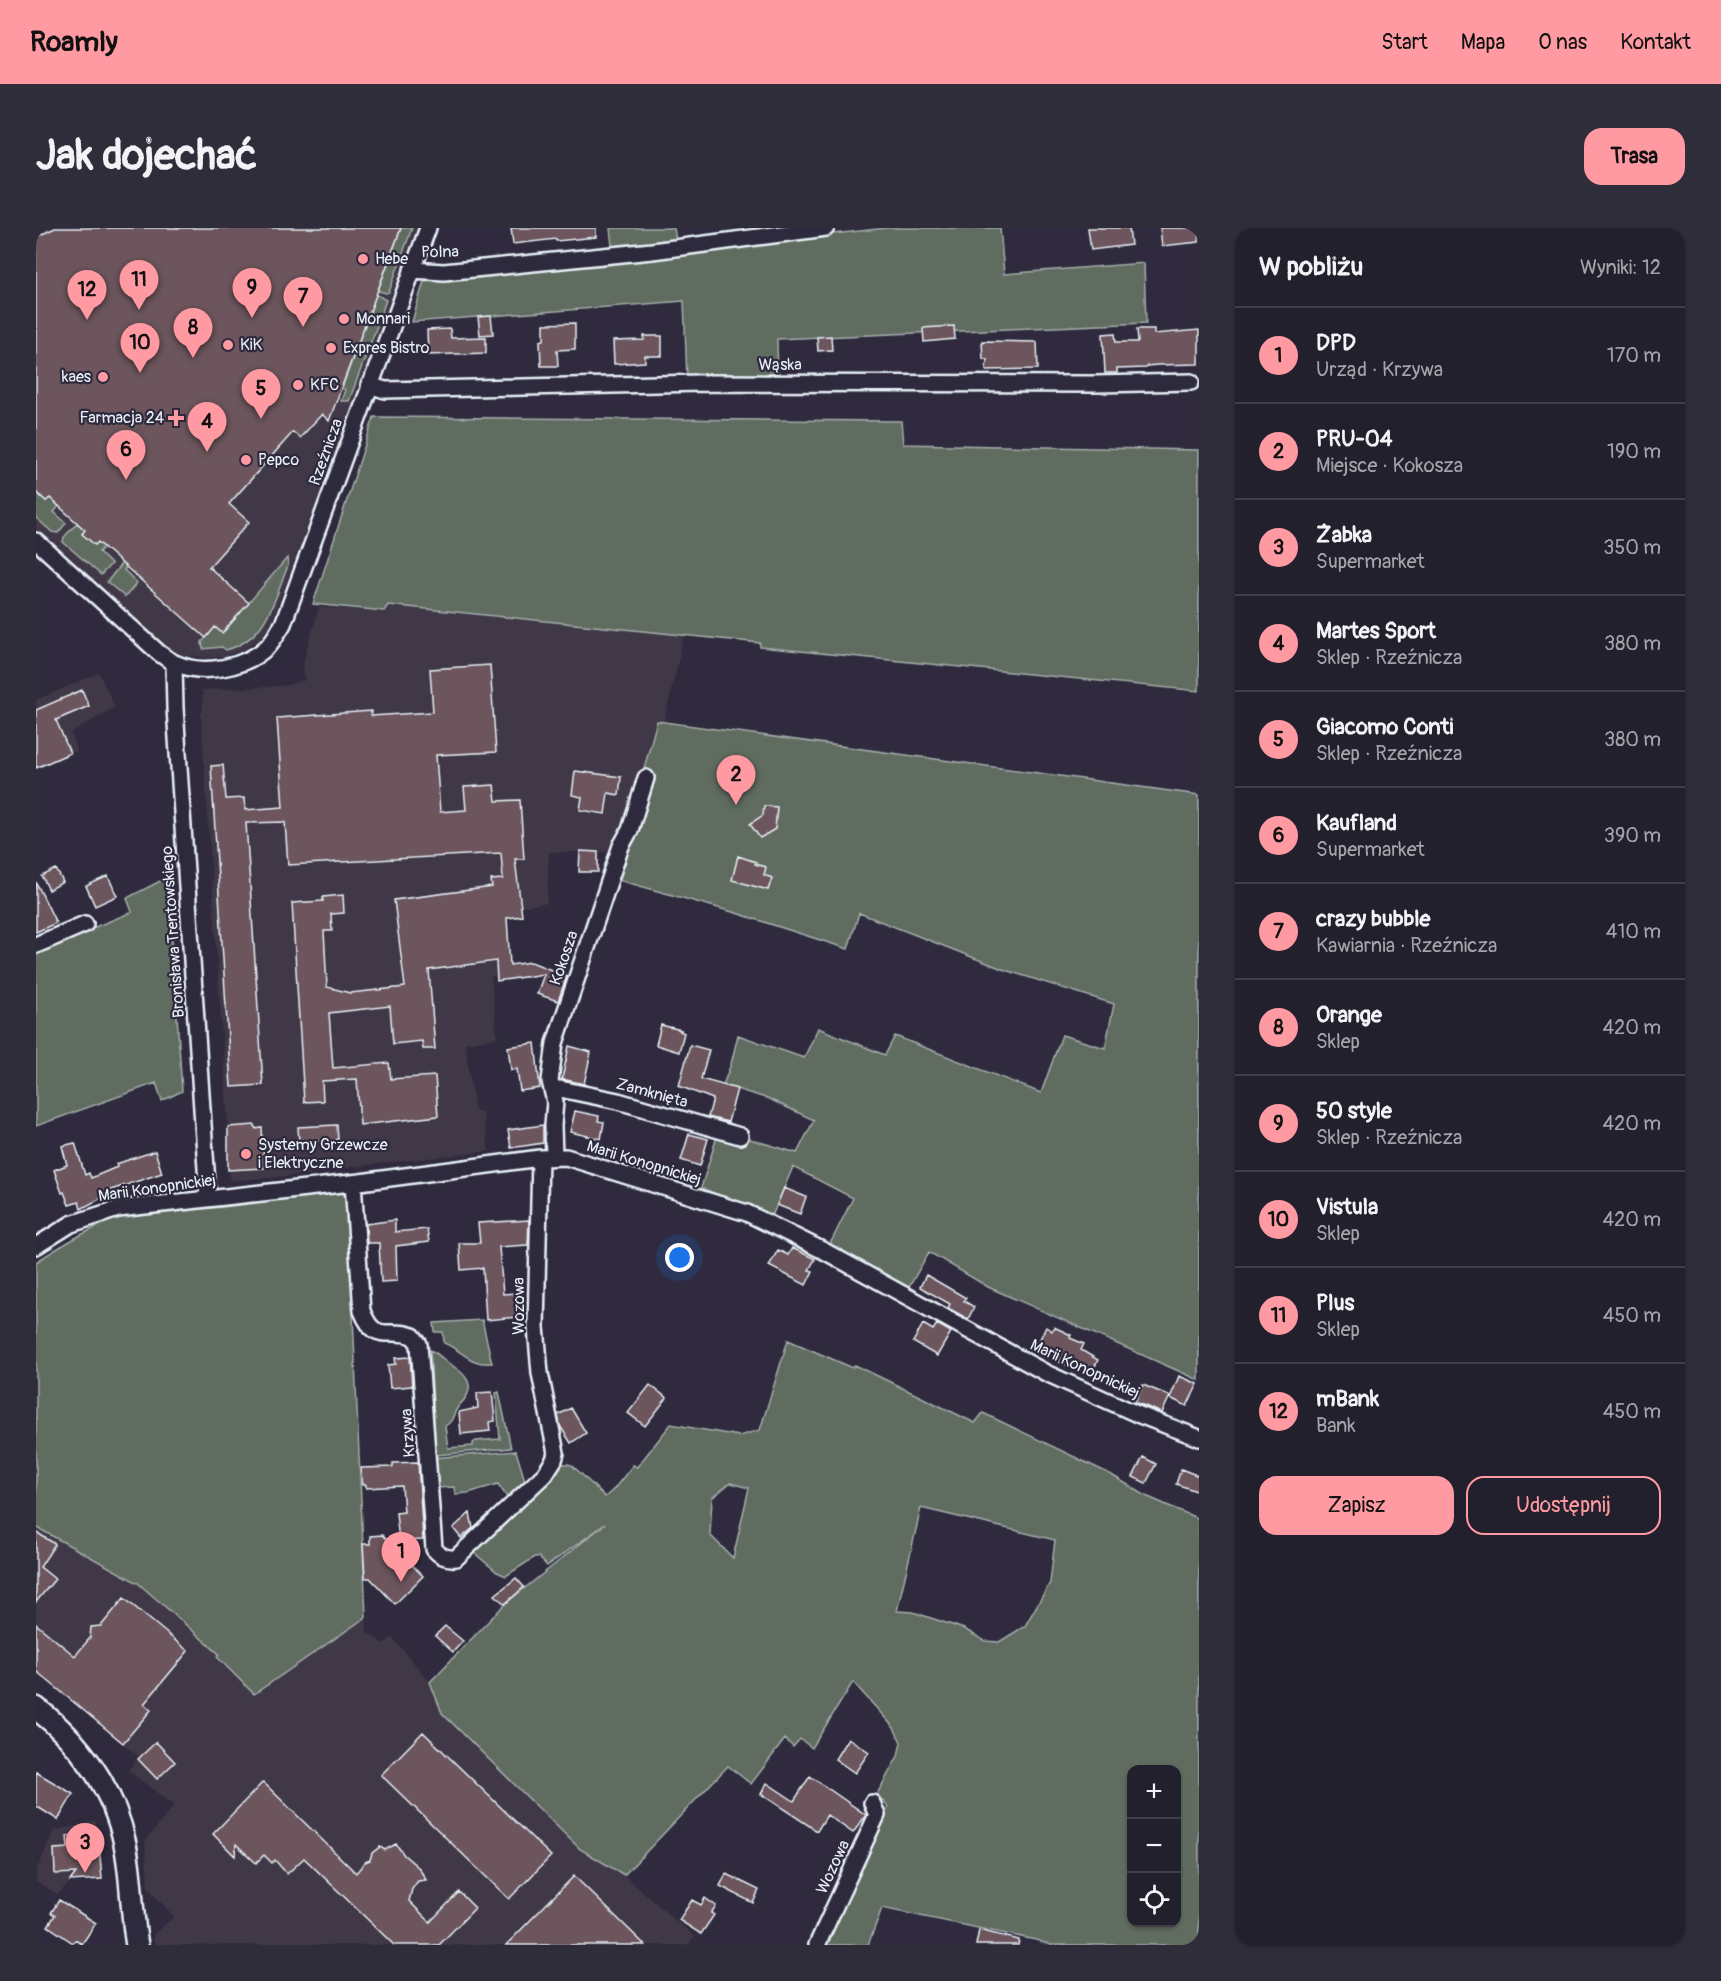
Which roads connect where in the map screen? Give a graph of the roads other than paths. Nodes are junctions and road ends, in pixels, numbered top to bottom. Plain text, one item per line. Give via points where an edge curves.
1 (428, 228) edge
2 (826, 228) edge
3 (412, 270) junction
4 (1191, 382) dead end
5 (369, 385) junction
6 (36, 541) edge
7 (174, 663) junction
8 (646, 778) dead end
9 (85, 924) dead end
10 (36, 945) edge
11 (553, 1091) junction
12 (740, 1136) dead end
13 (547, 1157) junction
14 (353, 1182) junction
15 (208, 1198) junction
16 (36, 1246) edge
17 (1199, 1438) edge
18 (556, 1453) joint
19 (36, 1708) edge
20 (872, 1803) dead end
21 (137, 1945) edge
22 (817, 1945) edge

1 - 3 street, Rzeźnicza
2 - 3 street, Polna via 444,272
3 - 5 street, Rzeźnicza
4 - 5 street, Wąska via 702,383 385,390
5 - 7 street, Rzeźnicza via 283,624 267,647 232,666 191,668
6 - 7 street
7 - 15 street, Bronisława Trentowskiego
8 - 11 street, Kokosza via 555,1043 550,1082
9 - 10 street
11 - 12 street, Zamknięta via 560,1089 618,1101
11 - 13 street, Kokosza via 553,1125
13 - 14 street, Marii Konopnickiej
13 - 17 street, Marii Konopnickiej via 566,1157 747,1213 1046,1373
13 - 18 street, Wozowa via 536,1327 540,1372
14 - 15 street, Marii Konopnickiej
14 - 18 street, Krzywa via 362,1311 377,1332 413,1336 419,1344 437,1553 456,1558 545,1474
15 - 16 street, Marii Konopnickiej via 95,1215 71,1224
19 - 21 main road via 82,1753 110,1797 125,1843
20 - 22 street, Wozowa via 877,1815

